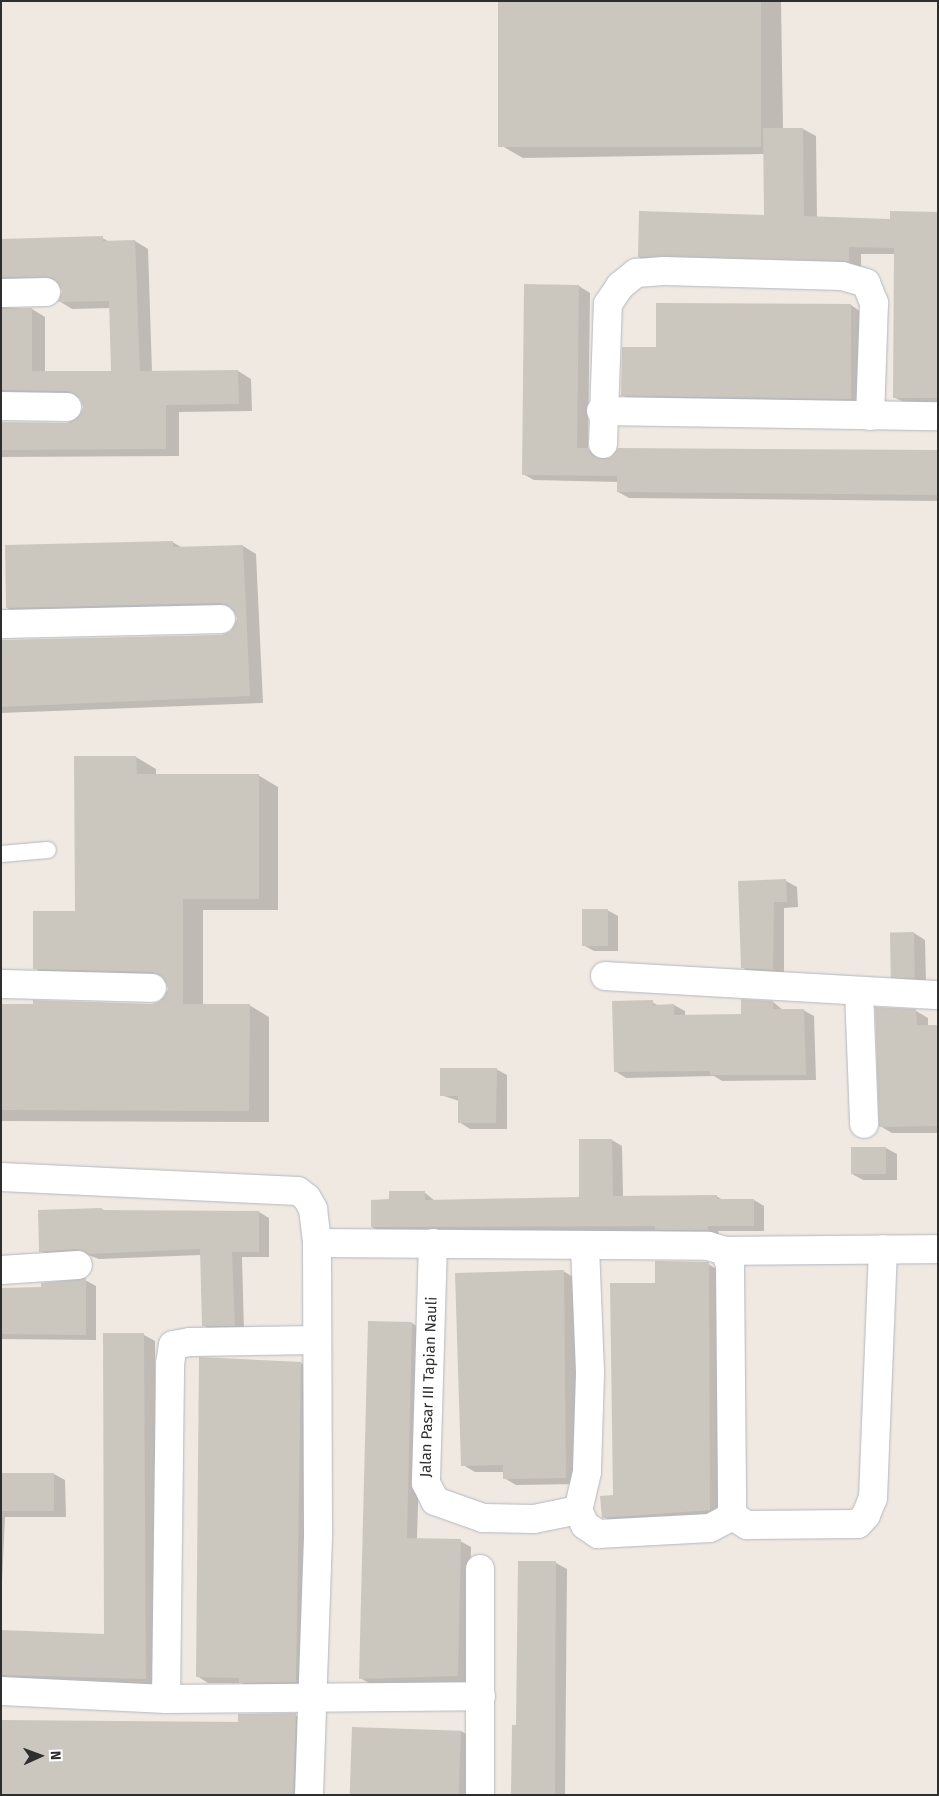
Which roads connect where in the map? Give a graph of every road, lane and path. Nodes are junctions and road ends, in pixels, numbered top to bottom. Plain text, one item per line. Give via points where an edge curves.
1 (46, 292) dead end
2 (1, 293) edge
3 (1, 406) edge
4 (67, 406) dead end
5 (601, 412) junction
6 (870, 416) junction
7 (938, 416) edge
8 (602, 444) dead end
9 (221, 619) dead end
10 (1, 624) edge
11 (48, 850) dead end
12 (1, 854) edge
13 (605, 976) dead end
14 (1, 984) edge
15 (152, 988) dead end
16 (859, 991) junction
17 (938, 995) edge
18 (864, 1124) dead end
19 (1, 1177) edge
20 (317, 1243) junction
21 (433, 1243) junction
22 (585, 1247) junction
23 (938, 1248) edge
24 (882, 1249) junction
25 (725, 1251) junction
26 (78, 1265) dead end
27 (1, 1270) edge
28 (317, 1340) junction
29 (578, 1510) junction
30 (733, 1516) junction
31 (480, 1569) dead end
32 (1, 1690) edge
33 (481, 1696) junction
34 (312, 1697) junction
35 (166, 1700) junction
36 (309, 1795) edge
37 (480, 1795) edge

1 - 2 street
3 - 4 street
5 - 6 street
5 - 6 street via 608,304 620,286 636,273 664,271 842,276 866,283 874,303
5 - 8 street
6 - 7 street
9 - 10 street
11 - 12 lane
13 - 16 street
14 - 15 street
16 - 17 street
16 - 18 street
19 - 20 street via 298,1190 313,1210
20 - 21 street
20 - 28 street
21 - 22 street
21 - 29 street, Jalan Pasar III Tapian Nauli via 426,1483 435,1501 482,1518 534,1519
22 - 25 street via 708,1246
22 - 29 street via 590,1374 587,1472
23 - 24 street
24 - 25 street
24 - 30 street via 873,1498 866,1515 858,1524 765,1525 747,1525
25 - 30 street via 730,1265
26 - 27 street
28 - 34 street via 318,1531
28 - 35 street via 173,1345 170,1364
29 - 30 street via 585,1525 598,1534 710,1528
31 - 33 street
32 - 35 street
33 - 34 street
33 - 37 street
34 - 35 street
34 - 36 street

